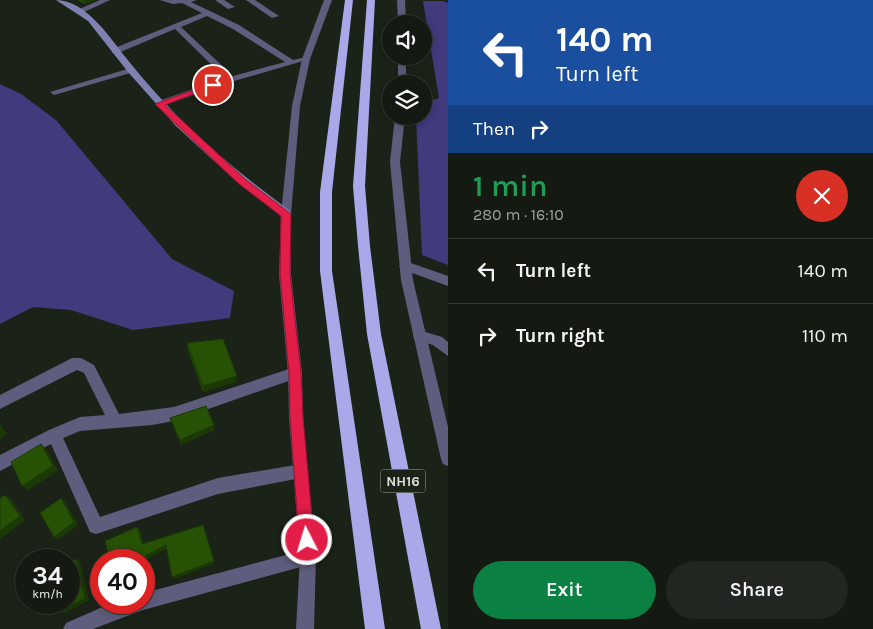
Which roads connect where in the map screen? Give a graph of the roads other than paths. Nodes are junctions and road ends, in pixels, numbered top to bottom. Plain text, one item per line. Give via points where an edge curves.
1 (60, 0) edge
2 (106, 0) edge
3 (164, 0) edge
4 (196, 0) edge
5 (219, 0) edge
6 (250, 0) edge
7 (328, 0) edge
8 (349, 0) edge
9 (372, 0) edge
10 (401, 0) edge
11 (185, 2) junction
12 (231, 7) dead end
13 (79, 12) junction
14 (208, 13) junction
15 (402, 15) edge
16 (275, 16) dead end
17 (176, 26) junction
18 (115, 51) junction
19 (306, 59) junction
20 (291, 62) junction
21 (130, 70) junction
22 (231, 79) junction
23 (54, 92) dead end
24 (159, 104) junction
25 (399, 125) edge
26 (286, 214) junction
27 (405, 266) junction
28 (448, 281) edge
29 (418, 332) junction
30 (448, 350) edge
31 (295, 373) junction
32 (0, 402) edge
33 (443, 414) edge
34 (116, 421) junction
35 (54, 435) junction
36 (448, 459) edge
37 (0, 463) edge
38 (301, 472) junction
39 (308, 557) junction
40 (155, 599) edge
41 (108, 614) edge
42 (72, 629) edge
43 (305, 629) edge
44 (375, 629) edge
45 (431, 629) edge

1 - 13 main road
2 - 13 street
3 - 11 street
4 - 11 street
5 - 12 street
6 - 16 street
7 - 19 street
8 - 44 highway via 326,192 326,271
9 - 45 highway, NH16 via 360,186 367,276 374,334
10 - 15 street
11 - 14 street
13 - 18 main road via 91,19
14 - 17 street
14 - 20 street
17 - 18 street
17 - 22 street
18 - 21 main road
19 - 20 street
19 - 26 street via 296,106
20 - 22 street
21 - 23 street
21 - 24 main road
22 - 24 street
24 - 26 main road via 242,181
25 - 27 street via 395,162
26 - 31 street via 285,274
27 - 28 street
27 - 29 street
29 - 30 street
29 - 33 street
31 - 34 street via 174,414
31 - 38 street
32 - 34 street via 78,363 89,369
33 - 36 street
34 - 35 street via 80,424
35 - 37 street
35 - 38 street via 96,526 218,486
38 - 39 street
39 - 40 street
39 - 43 street
41 - 42 street

